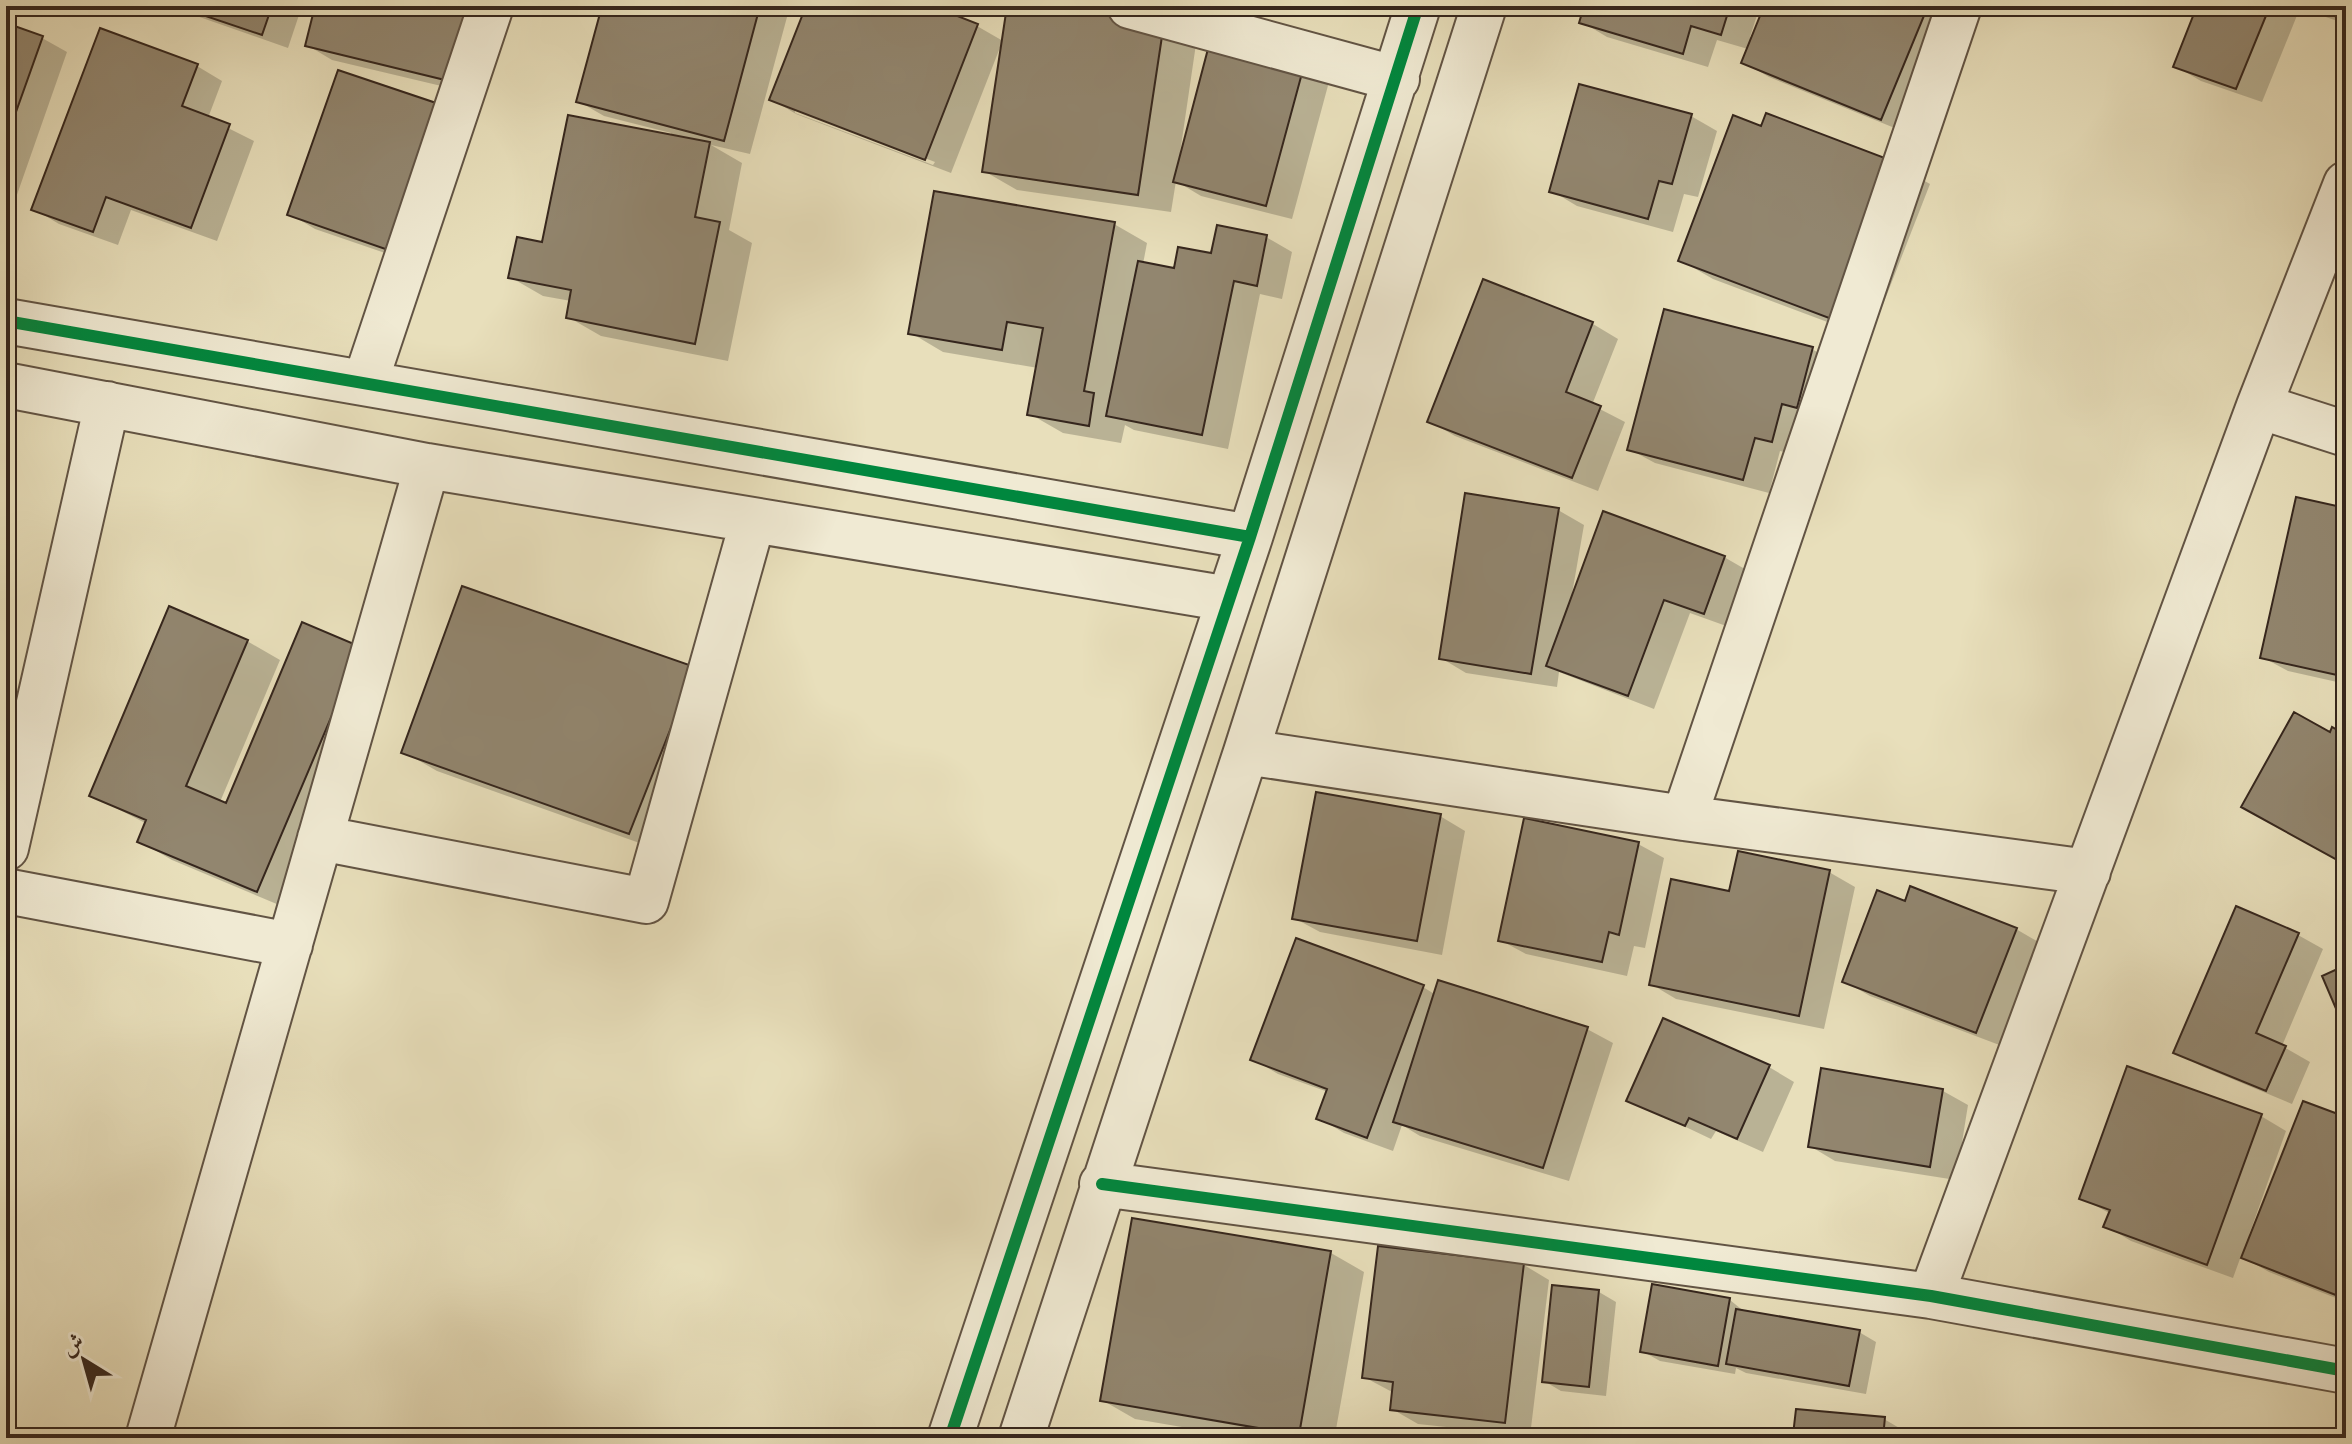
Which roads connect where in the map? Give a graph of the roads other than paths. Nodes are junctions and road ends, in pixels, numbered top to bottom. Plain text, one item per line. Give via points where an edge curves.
1 (491, 6) edge
2 (1130, 6) edge
3 (1418, 6) edge
4 (1484, 6) edge
5 (1959, 6) edge
6 (1397, 79) junction
7 (2346, 184) edge
8 (6, 321) edge
9 (365, 383) junction
10 (6, 385) edge
11 (107, 404) junction
12 (2259, 406) junction
13 (2346, 434) edge
14 (427, 466) junction
15 (753, 520) junction
16 (1250, 537) junction
17 (1229, 599) junction
18 (1246, 752) junction
19 (1684, 818) junction
20 (320, 838) junction
21 (6, 848) edge
22 (2088, 872) junction
23 (6, 891) edge
24 (290, 945) junction
25 (1102, 1184) junction
26 (1931, 1296) junction
27 (2346, 1371) edge
28 (148, 1438) edge
29 (950, 1438) edge
30 (1021, 1438) edge

1 - 9 street
2 - 6 street
3 - 6 street
4 - 18 street
5 - 19 street
6 - 16 street
7 - 12 street
8 - 9 street
9 - 16 street
10 - 11 street
11 - 14 street
11 - 21 street
12 - 13 street
12 - 22 street
14 - 15 street
14 - 20 street
15 - 17 street
15 - 20 street via 646,901
16 - 17 street
17 - 29 street
18 - 19 street
18 - 25 street
19 - 22 street
20 - 24 street
22 - 26 street
23 - 24 street
24 - 28 street
25 - 26 street
25 - 30 street
26 - 27 street

